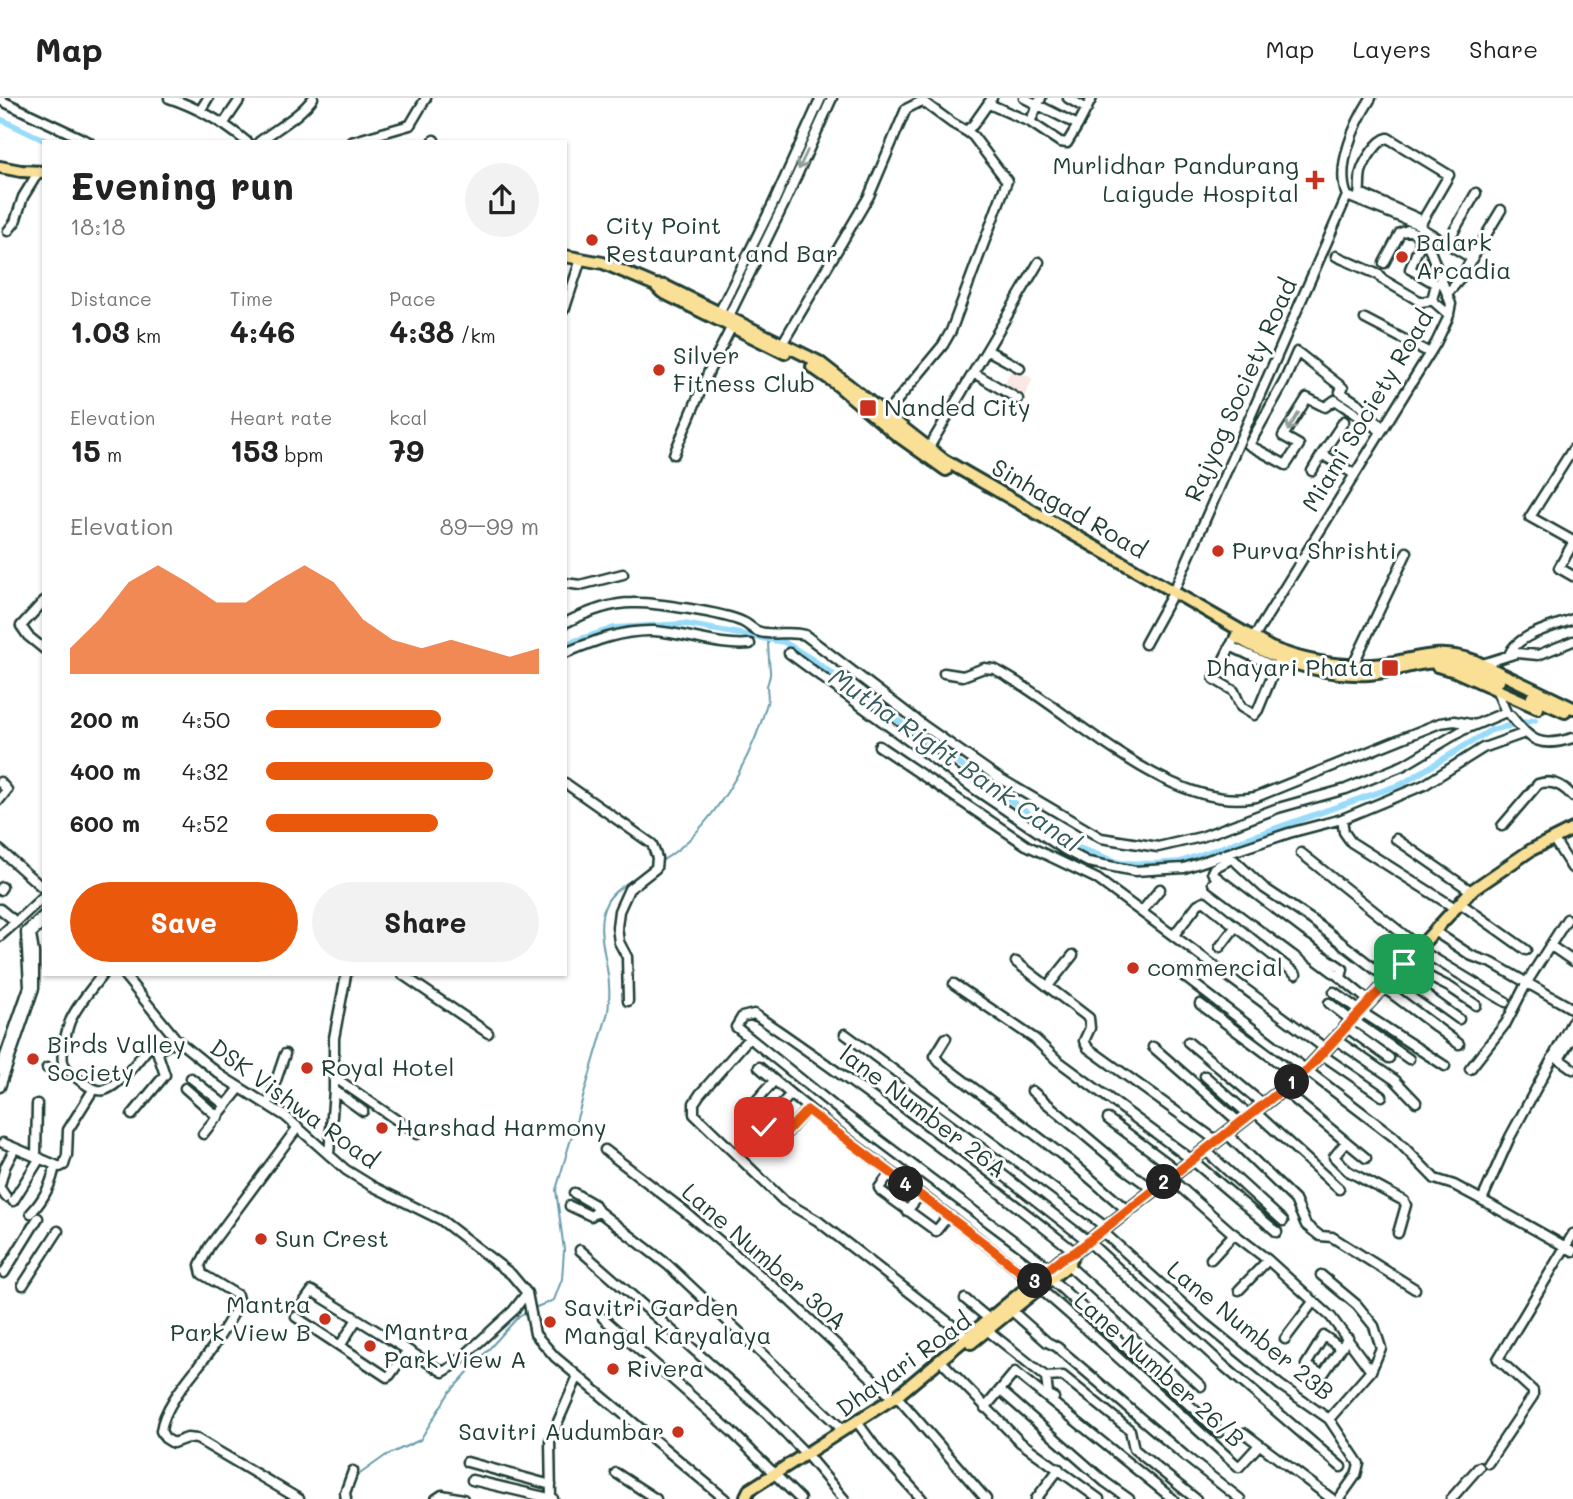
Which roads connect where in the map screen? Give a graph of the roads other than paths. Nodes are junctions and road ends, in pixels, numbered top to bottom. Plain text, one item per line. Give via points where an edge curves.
1 (172, 98) edge
2 (208, 98) edge
3 (241, 98) edge
4 (313, 98) edge
5 (821, 98) edge
6 (832, 98) edge
7 (1024, 98) edge
8 (1068, 98) edge
9 (1093, 98) edge
10 (1371, 98) edge
11 (423, 99) edge
12 (0, 100) edge
13 (991, 101) edge
14 (1039, 102) edge
15 (1087, 109) junction
16 (201, 111) junction
17 (1030, 122) junction
18 (224, 123) junction
19 (1078, 125) junction
20 (966, 131) junction
21 (373, 139) edge
22 (85, 140) edge
23 (245, 140) edge
24 (262, 140) edge
25 (0, 161) edge
26 (0, 167) edge
27 (39, 171) edge
28 (1476, 193) dead end
29 (1347, 196) junction
30 (1359, 197) junction
31 (1501, 210) dead end
32 (768, 212) junction
33 (777, 216) junction
34 (1421, 224) junction
35 (8, 231) dead end
36 (1447, 243) junction
37 (567, 256) edge
38 (1336, 256) dead end
39 (581, 259) junction
40 (1473, 259) junction
41 (1040, 262) dead end
42 (1384, 263) dead end
43 (1447, 294) junction
44 (1432, 300) junction
45 (567, 302) edge
46 (1448, 316) junction
47 (724, 319) junction
48 (1365, 319) dead end
49 (782, 344) junction
50 (987, 350) junction
51 (1430, 352) junction
52 (817, 365) junction
53 (1020, 368) dead end
54 (974, 373) junction
55 (848, 389) junction
56 (1018, 400) dead end
57 (1359, 410) junction
58 (885, 415) junction
59 (1344, 421) dead end
60 (1382, 429) junction
61 (928, 449) junction
62 (1573, 449) edge
63 (674, 454) dead end
64 (1322, 454) junction
65 (1312, 471) dead end
66 (1354, 474) junction
67 (963, 476) junction
68 (1573, 542) edge
69 (1407, 552) dead end
70 (623, 574) dead end
71 (1573, 576) edge
72 (567, 583) edge
73 (1172, 596) junction
74 (42, 603) edge
75 (1573, 619) edge
76 (567, 622) edge
77 (1253, 639) junction
78 (1233, 641) junction
79 (1573, 641) edge
80 (750, 644) dead end
81 (1145, 645) dead end
82 (42, 647) edge
83 (567, 652) edge
84 (789, 653) dead end
85 (1506, 656) junction
86 (1277, 663) junction
87 (1423, 664) junction
88 (1482, 664) junction
89 (1353, 665) junction
90 (944, 673) dead end
91 (1496, 689) junction
92 (1572, 702) edge
93 (1509, 714) junction
94 (1573, 715) edge
95 (1573, 722) edge
96 (1475, 725) junction
97 (1525, 733) junction
98 (1573, 738) edge
99 (879, 746) dead end
100 (567, 784) edge
101 (1, 785) edge
102 (1573, 797) edge
103 (0, 799) edge
104 (1342, 819) junction
105 (1502, 826) dead end
106 (1573, 829) edge
107 (1573, 835) edge
108 (1396, 839) dead end
109 (1556, 843) junction
110 (0, 850) edge
111 (1301, 853) dead end
112 (1526, 855) junction
113 (1572, 869) edge
114 (1213, 883) dead end
115 (42, 887) edge
116 (1160, 889) dead end
117 (1471, 891) junction
118 (42, 898) edge
119 (1457, 906) junction
120 (0, 909) edge
121 (1142, 911) junction
122 (42, 916) edge
123 (1567, 919) dead end
124 (16, 922) junction
125 (42, 924) edge
126 (1236, 926) junction
127 (1434, 932) junction
128 (1174, 935) junction
129 (0, 936) edge
130 (1550, 946) junction
131 (1220, 947) dead end
132 (1419, 947) junction
133 (1526, 950) dead end
134 (1073, 955) dead end
135 (1573, 961) edge
136 (1016, 962) dead end
137 (1404, 964) junction
138 (1177, 971) dead end
139 (1296, 974) dead end
140 (101, 976) edge
141 (125, 976) edge
142 (346, 976) edge
143 (404, 976) edge
144 (1341, 978) junction
145 (1389, 980) junction
146 (1527, 982) junction
147 (954, 984) dead end
148 (1048, 986) junction
149 (1334, 992) dead end
150 (628, 1001) dead end
151 (1370, 1001) junction
152 (1506, 1002) dead end
153 (1329, 1003) dead end
154 (1200, 1004) dead end
155 (1476, 1005) dead end
156 (1573, 1009) edge
157 (1459, 1019) dead end
158 (1352, 1020) junction
159 (1573, 1020) edge
160 (488, 1033) dead end
161 (845, 1034) dead end
162 (1573, 1036) edge
163 (749, 1038) junction
164 (946, 1038) dead end
165 (1335, 1039) junction
166 (177, 1040) junction
167 (1188, 1042) dead end
168 (1459, 1044) dead end
169 (1153, 1046) dead end
170 (157, 1051) junction
171 (1323, 1051) junction
172 (285, 1054) dead end
173 (8, 1057) junction
174 (1389, 1058) dead end
175 (1409, 1059) dead end
176 (1445, 1066) dead end
177 (66, 1067) junction
178 (759, 1067) dead end
179 (47, 1068) dead end
180 (1469, 1069) dead end
181 (1573, 1069) edge
182 (0, 1070) edge
183 (1301, 1074) junction
184 (1205, 1076) dead end
185 (334, 1077) junction
186 (191, 1078) dead end
187 (774, 1081) junction
188 (0, 1087) edge
189 (185, 1088) dead end
190 (240, 1088) junction
191 (1282, 1089) junction
192 (93, 1090) junction
193 (334, 1090) junction
194 (1032, 1091) dead end
195 (790, 1095) junction
196 (1382, 1096) dead end
197 (1416, 1102) dead end
198 (37, 1104) dead end
199 (268, 1104) junction
200 (226, 1106) junction
201 (748, 1109) dead end
202 (807, 1110) junction
203 (1256, 1110) junction
204 (363, 1111) dead end
205 (132, 1115) dead end
206 (218, 1117) junction
207 (1108, 1119) dead end
208 (1240, 1123) junction
209 (299, 1127) junction
210 (1226, 1133) junction
211 (203, 1134) dead end
212 (417, 1134) dead end
213 (1217, 1141) junction
214 (1346, 1142) junction
215 (3, 1143) dead end
216 (15, 1148) junction
217 (605, 1150) dead end
218 (1205, 1150) junction
219 (979, 1152) dead end
220 (329, 1154) junction
221 (38, 1157) junction
222 (1366, 1158) dead end
223 (1192, 1160) junction
224 (55, 1165) junction
225 (890, 1172) junction
226 (1174, 1174) junction
227 (0, 1186) edge
228 (1339, 1189) dead end
229 (1154, 1190) junction
230 (574, 1193) dead end
231 (920, 1195) junction
232 (1482, 1200) junction
233 (570, 1206) dead end
234 (598, 1211) junction
235 (907, 1211) junction
236 (1128, 1211) junction
237 (948, 1216) junction
238 (1283, 1221) dead end
239 (1104, 1229) junction
240 (58, 1231) dead end
241 (1277, 1232) dead end
242 (1398, 1233) dead end
243 (1234, 1234) junction
244 (1573, 1234) edge
245 (1088, 1242) junction
246 (1569, 1249) edge
247 (580, 1250) dead end
248 (1075, 1252) junction
249 (1211, 1258) dead end
250 (1268, 1260) junction
251 (1068, 1265) junction
252 (4, 1273) dead end
253 (1051, 1273) junction
254 (1321, 1275) dead end
255 (23, 1286) dead end
256 (1036, 1286) junction
257 (1415, 1289) dead end
258 (1239, 1290) dead end
259 (528, 1296) junction
260 (965, 1299) dead end
261 (1313, 1302) junction
262 (1012, 1311) junction
263 (356, 1318) junction
264 (603, 1318) dead end
265 (988, 1325) junction
266 (1348, 1338) junction
267 (970, 1339) junction
268 (1285, 1339) dead end
269 (340, 1346) junction
270 (1341, 1348) junction
271 (407, 1351) junction
272 (942, 1362) junction
273 (1371, 1371) junction
274 (1046, 1377) junction
275 (577, 1378) junction
276 (1201, 1386) dead end
277 (1000, 1390) junction
278 (896, 1399) junction
279 (985, 1408) junction
280 (1329, 1419) junction
281 (860, 1426) junction
282 (843, 1430) junction
283 (1220, 1432) dead end
284 (1244, 1433) dead end
285 (1259, 1446) junction
286 (1134, 1449) junction
287 (808, 1456) junction
288 (467, 1462) dead end
289 (1341, 1467) dead end
290 (1059, 1469) junction
291 (353, 1471) dead end
292 (616, 1473) dead end
293 (777, 1476) junction
294 (472, 1480) dead end
295 (551, 1485) junction
296 (743, 1498) edge
297 (1327, 1498) edge
298 (299, 1499) edge
299 (346, 1499) edge
300 (436, 1499) edge
301 (463, 1499) edge
302 (551, 1499) edge
303 (656, 1499) edge
304 (724, 1499) edge
305 (800, 1499) edge
306 (844, 1499) edge
307 (922, 1499) edge
308 (986, 1499) edge
309 (1036, 1499) edge
310 (1099, 1499) edge
311 (1129, 1499) edge
312 (1174, 1499) edge
313 (1196, 1499) edge
314 (1240, 1499) edge
315 (1339, 1499) edge
316 (1451, 1499) edge

1 - 16 street
2 - 16 street
3 - 18 street
4 - 24 street via 304,111
5 - 32 street
6 -> 33 street
7 - 14 street
8 - 15 street
9 - 15 street
10 - 29 street via 1347,153
11 - 21 street via 410,125
12 - 22 street
13 - 17 street
13 - 20 street
14 - 17 street
14 - 19 street
15 - 19 street
16 - 18 street
17 - 19 street via 1067,143
18 - 23 street
20 - 49 street via 928,103 917,101 908,106 869,196
20 - 58 street via 1007,181 951,331
25 - 27 main road
26 - 27 main road
27 - 35 street
28 - 36 street
29 - 30 street
29 - 73 street, Rajyog Society Road
30 - 34 street
30 - 34 street via 1362,170 1380,140 1388,138 1448,175
31 - 40 street
32 - 33 street
32 - 47 street
33 - 47 street
34 - 36 street
34 - 43 street, Miami Society Road
36 - 40 street
37 - 39 main road, Sinhagad Road
38 - 44 street via 1379,275 1421,302
39 - 45 street
39 - 47 main road, Sinhagad Road via 618,269
40 - 43 street
41 - 50 street
42 - 44 street via 1400,233 1413,232 1420,244 1410,269 1436,284
43 - 46 street, Miami Society Road via 1451,304
44 - 46 street
46 - 51 street, Miami Society Road
47 - 49 main road, Sinhagad Road
47 - 52 main road, Sinhagad Road
47 - 63 street via 709,371
48 - 51 street
49 - 52 main road, Sinhagad Road
50 - 53 street
50 - 54 street
51 - 60 street, Miami Society Road
52 - 55 main road, Sinhagad Road
54 - 56 street
54 - 61 street
55 - 58 main road, Sinhagad Road
55 - 67 main road, Sinhagad Road via 906,443
57 -> 57 street via 1335,400 1325,407 1307,398 1283,436 1299,445 1286,465 1249,445 1297,352 1343,388 1340,392
57 - 60 street
58 - 61 main road, Sinhagad Road
59 - 64 street
60 - 66 street, Miami Society Road
61 - 67 main road, Sinhagad Road
62 - 68 street via 1530,517
64 - 65 street
64 - 66 street
66 - 77 street, Miami Society Road
67 - 73 main road, Sinhagad Road
68 - 71 street via 1559,568
69 - 89 street
70 - 72 street via 580,585
73 - 77 main road, Sinhagad Road
73 - 78 main road, Sinhagad Road
73 - 81 street, Rajyog Society Road
74 - 82 street via 21,626
75 - 85 street via 1531,636
76 - 96 street via 590,611 630,602 734,619 757,631 797,632 996,776 1101,838 1158,847 1346,789 1404,765
77 - 89 main road, Sinhagad Road via 1298,657
78 - 86 main road, Sinhagad Road
78 - 86 street via 1214,679 1234,691 1241,706 1254,715
79 - 85 street via 1538,655
80 - 83 street via 655,631 600,639
84 - 104 street via 976,790 1088,862 1135,872 1184,868
85 - 88 street
86 - 87 main road, Sinhagad Road via 1363,674
87 - 91 main road via 1455,671
87 - 94 main road via 1466,666
88 - 89 main road, Sinhagad Road via 1458,656 1427,654
88 - 92 main road, Sinhagad Road
90 - 96 street via 963,676 994,669 1163,779 1207,797 1256,797 1440,723
91 - 93 street
91 - 95 main road
93 - 96 street
93 - 97 street
97 - 98 street via 1545,744
97 - 104 street via 1483,748 1424,785
99 - 121 street via 1026,845 1097,878
100 - 150 street via 652,844 656,864 629,889 619,911 617,928 627,957
101 - 103 street via 7,790
102 - 105 street via 1561,785 1538,784
104 - 119 street via 1351,842
106 - 112 main road, Dhayari Road
107 - 109 main road, Dhayari Road
108 - 117 street
109 - 112 main road, Dhayari Road
109 - 113 street
110 - 115 street
111 - 132 street
112 - 117 main road, Dhayari Road
114 - 144 street
116 - 121 street
117 - 119 main road, Dhayari Road
118 - 124 street
119 - 127 main road, Dhayari Road
119 - 133 street
120 - 124 street
121 - 128 street
122 - 173 street via 26,932 29,987
123 - 130 street
124 - 129 street
125 - 173 street via 31,934 34,988
126 - 128 street via 1202,901
126 - 131 street
126 - 139 street
127 - 132 main road, Dhayari Road
127 - 146 street
128 - 171 street
130 - 135 street
130 - 146 street
132 - 137 main road, Dhayari Road
132 - 152 street
134 - 148 street
136 - 148 street
137 - 145 main road, Dhayari Road
137 - 155 street
138 - 183 street
140 - 177 street via 69,1024
141 - 166 street, DSK Vishwa Road
142 - 185 street via 334,1038
143 - 160 street
144 - 145 street via 1343,969 1215,876 1214,868 1234,860 1264,888
144 - 151 street
145 - 151 main road, Dhayari Road
145 - 157 street
145 - 168 street
146 - 156 street
146 - 180 street via 1506,1023
147 - 223 street via 1035,1039
148 - 213 street via 1089,1018 1084,1041 1088,1048
149 - 158 street
151 - 158 main road, Dhayari Road
153 - 158 street
154 - 183 street
158 - 165 main road, Dhayari Road
158 - 174 street
158 - 175 street
158 - 176 street
159 - 232 street
161 - 239 street, Lane Number 23B
162 - 181 street via 1559,1059
163 - 248 street, lane Number 26A via 736,1027 742,1017 754,1014 941,1146
163 - 253 street
163 - 267 street via 694,1102 694,1114 784,1201
164 - 236 street via 935,1056 939,1062
165 - 171 main road, Dhayari Road
165 - 197 street via 1395,1080
166 - 170 street
166 - 190 street, DSK Vishwa Road
167 - 203 street
169 - 208 street
170 - 192 street via 151,1045 117,1082 104,1091
170 - 205 street via 165,1075
171 - 183 main road, Dhayari Road
171 - 196 street
172 - 199 street
173 - 182 street
173 - 188 street
177 - 179 street via 60,1071
177 - 192 street
178 - 187 street
183 - 191 main road, Dhayari Road
183 - 232 street via 1394,1137 1435,1179
184 - 203 street
185 - 193 street
185 - 212 street
186 - 200 street
187 - 195 street
187 - 201 street
189 - 206 street
190 - 199 street, DSK Vishwa Road
190 - 200 street
191 - 203 main road, Dhayari Road
191 - 214 street
192 - 224 street via 68,1129 64,1165
193 - 204 street
193 - 220 street
194 - 229 street
195 - 202 street
195 - 202 street via 763,1125 777,1140
198 - 221 street
199 - 209 street, DSK Vishwa Road
200 - 206 street
202 - 225 street
203 - 208 main road, Dhayari Road
203 - 228 street
206 - 211 street
207 - 226 street
208 - 210 main road, Dhayari Road
209 - 220 street, DSK Vishwa Road
209 - 298 street via 200,1265 202,1274 237,1295 239,1304 177,1395 161,1432 173,1443 197,1439
210 - 213 main road, Dhayari Road
210 - 257 street via 1295,1200 1306,1225
213 - 218 main road, Dhayari Road
214 - 222 street
214 - 242 street via 1334,1157 1348,1171 1404,1201
215 - 216 street
216 - 221 street
216 - 227 street
217 - 278 street, Lane Number 30A via 788,1299
218 - 223 main road, Dhayari Road
218 - 238 street
219 - 245 street
220 - 259 street, DSK Vishwa Road via 372,1186 441,1220 511,1274
221 - 224 street
221 - 227 street via 9,1199
223 - 226 main road, Dhayari Road
223 - 241 street
224 - 252 street via 53,1180
225 - 231 street
225 - 235 street via 879,1190
226 - 229 main road, Dhayari Road
226 - 243 street
229 - 236 main road, Dhayari Road
230 - 234 street
231 - 235 street
231 - 237 street
232 - 246 street
233 - 234 street via 591,1216
234 - 282 street via 668,1265
235 - 237 street via 936,1231
236 - 239 main road, Dhayari Road
237 - 256 street
239 - 245 main road, Dhayari Road
239 - 280 street, Lane Number 23B via 1204,1323
240 - 255 street
243 - 249 street
243 - 250 street
244 - 246 street
245 - 248 main road, Dhayari Road
245 - 289 street
246 - 316 street via 1498,1359 1533,1396 1484,1465
247 - 287 street via 766,1413
248 - 251 main road, Dhayari Road
248 - 253 main road, Dhayari Road
250 - 258 street
250 - 261 street
251 - 253 main road, Dhayari Road
251 - 276 street
253 - 256 main road, Dhayari Road
253 - 283 street
254 - 273 street, Lane Number 23B via 1374,1326 1381,1348
256 - 262 main road, Dhayari Road
256 - 265 main road, Dhayari Road
256 - 285 street, Lane Number 26/B via 1239,1467
259 - 271 street via 447,1372
259 - 275 street via 535,1334
260 - 265 street
261 - 266 street
261 - 268 street
262 - 265 main road, Dhayari Road
262 - 314 street
263 - 269 street
263 - 269 street via 312,1290 298,1313
263 - 271 street
264 - 293 street
265 - 267 main road, Dhayari Road
265 - 274 street
266 - 270 street
266 - 273 street
267 - 272 main road, Dhayari Road
269 - 271 street via 388,1377
270 - 270 street via 1322,1374 1306,1365 1324,1336
272 - 278 main road, Dhayari Road
272 - 279 street
273 - 280 street, Lane Number 23B
274 - 286 street via 1063,1376 1130,1430
274 - 286 street via 1048,1394 1116,1451
275 - 295 street via 550,1440
275 - 304 street
277 - 279 street
277 - 311 street
277 - 312 street via 1015,1372
278 - 281 main road, Dhayari Road
278 - 282 main road, Dhayari Road
278 - 308 street, Lane Number 30A
279 - 290 street via 1020,1442
280 - 315 street via 1359,1464
281 - 287 main road, Dhayari Road
281 - 307 street
282 - 287 main road, Dhayari Road
284 - 285 street
285 - 297 street, Lane Number 26/B
286 - 313 street
287 - 293 main road, Dhayari Road
287 - 306 street
288 - 295 street
290 - 309 street
290 - 310 street
291 - 299 street
292 - 303 street
293 - 296 main road, Dhayari Road
293 - 305 street
294 - 302 street
295 - 302 street
300 - 301 street

